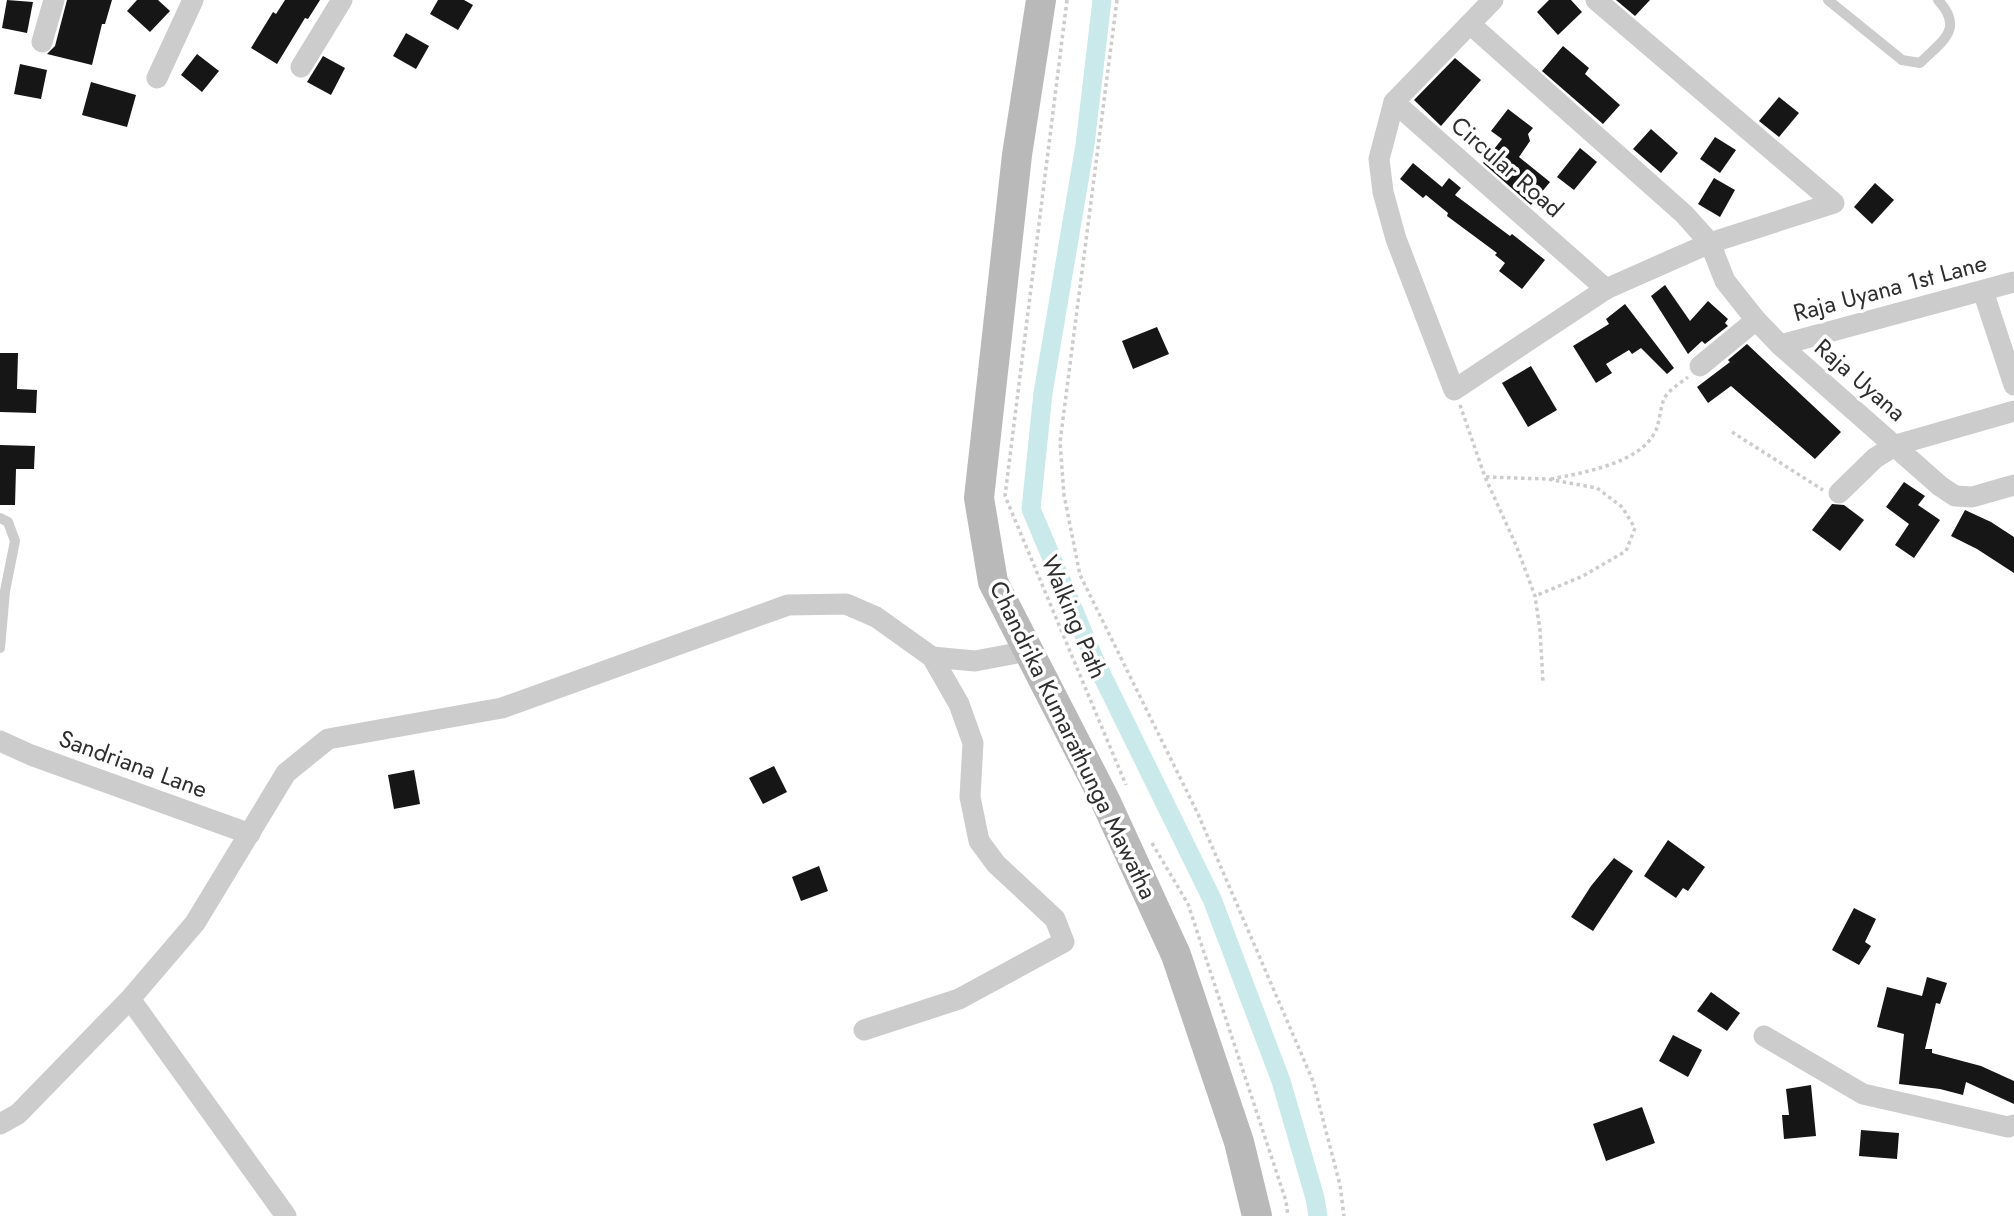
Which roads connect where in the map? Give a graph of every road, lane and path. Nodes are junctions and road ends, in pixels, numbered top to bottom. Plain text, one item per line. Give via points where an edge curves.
1 (54, 0) edge
2 (193, 0) edge
3 (342, 0) edge
4 (1041, 0) edge
5 (1067, 0) edge
6 (1117, 0) edge
7 (1493, 0) edge
8 (1597, 0) edge
9 (1828, 0) edge
10 (1938, 0) edge
11 (1469, 24) junction
12 (42, 42) dead end
13 (301, 67) dead end
14 (157, 78) dead end
15 (1394, 102) junction
16 (1710, 243) junction
17 (2014, 282) edge
18 (1606, 289) junction
19 (1983, 291) junction
20 (1756, 320) junction
21 (1780, 345) junction
22 (1700, 366) joint
23 (2014, 385) edge
24 (1454, 390) junction
25 (2014, 411) edge
26 (1732, 432) dead end
27 (1896, 445) junction
28 (1485, 477) junction
29 (1547, 479) junction
30 (2014, 485) edge
31 (1839, 493) joint
32 (0, 518) edge
33 (2, 591) edge
34 (1535, 596) junction
35 (0, 648) edge
36 (1028, 651) junction
37 (932, 657) junction
38 (1542, 682) dead end
39 (0, 741) edge
40 (1129, 792) dead end
41 (250, 834) junction
42 (1151, 841) dead end
43 (130, 999) junction
44 (864, 1031) dead end
45 (1764, 1036) dead end
46 (0, 1124) edge
47 (2014, 1125) edge
48 (286, 1216) edge
49 (1257, 1216) edge
50 (1288, 1216) edge
51 (1344, 1216) edge

1 - 12 street
2 - 14 street
3 - 13 street
4 - 36 main road, Chandrika Kumarathunga Mawatha via 1017,155 979,498 993,582
5 - 40 path, Walking Path via 1005,496
6 - 51 path via 1060,442 1063,495 1080,575 1198,814 1313,1081
7 - 11 street
8 - 16 street via 1834,203
9 - 10 lane via 1902,60 1920,63 1947,36 1952,20
11 - 15 street
11 - 16 street via 1684,214
15 - 18 street, Circular Road
15 - 24 street via 1379,159 1383,192 1396,239
16 - 18 street
16 - 20 street, Raja Uyana via 1725,281
17 - 19 street, Raja Uyana 1st Lane
18 - 24 street
19 - 21 street, Raja Uyana 1st Lane
19 - 23 street
20 - 21 street, Raja Uyana
20 - 22 street
21 - 27 street, Raja Uyana
22 - 29 path via 1665,396 1655,432 1642,448 1616,462
24 - 28 path
25 - 27 street
26 - 31 path via 1821,489
27 - 30 street, Raja Uyana via 1955,496 1972,497
27 - 31 street via 1875,458
28 - 29 path
28 - 34 path
29 - 34 path via 1597,488 1622,507 1635,528 1626,551
32 - 33 lane via 8,522 15,541
33 - 35 lane
34 - 38 path
36 - 37 street via 975,661
36 - 49 main road, Chandrika Kumarathunga Mawatha via 1105,800 1176,955 1239,1142
37 - 41 street via 876,617 846,604 788,605 502,708 328,739 286,773
37 - 44 street via 959,704 973,743 970,797 979,841 996,864 1055,919 1064,942 959,999
39 - 41 street, Sandriana Lane
41 - 43 street via 195,923
42 - 50 path via 1188,904
43 - 46 street via 18,1114
43 - 48 street
45 - 47 street via 1863,1094

